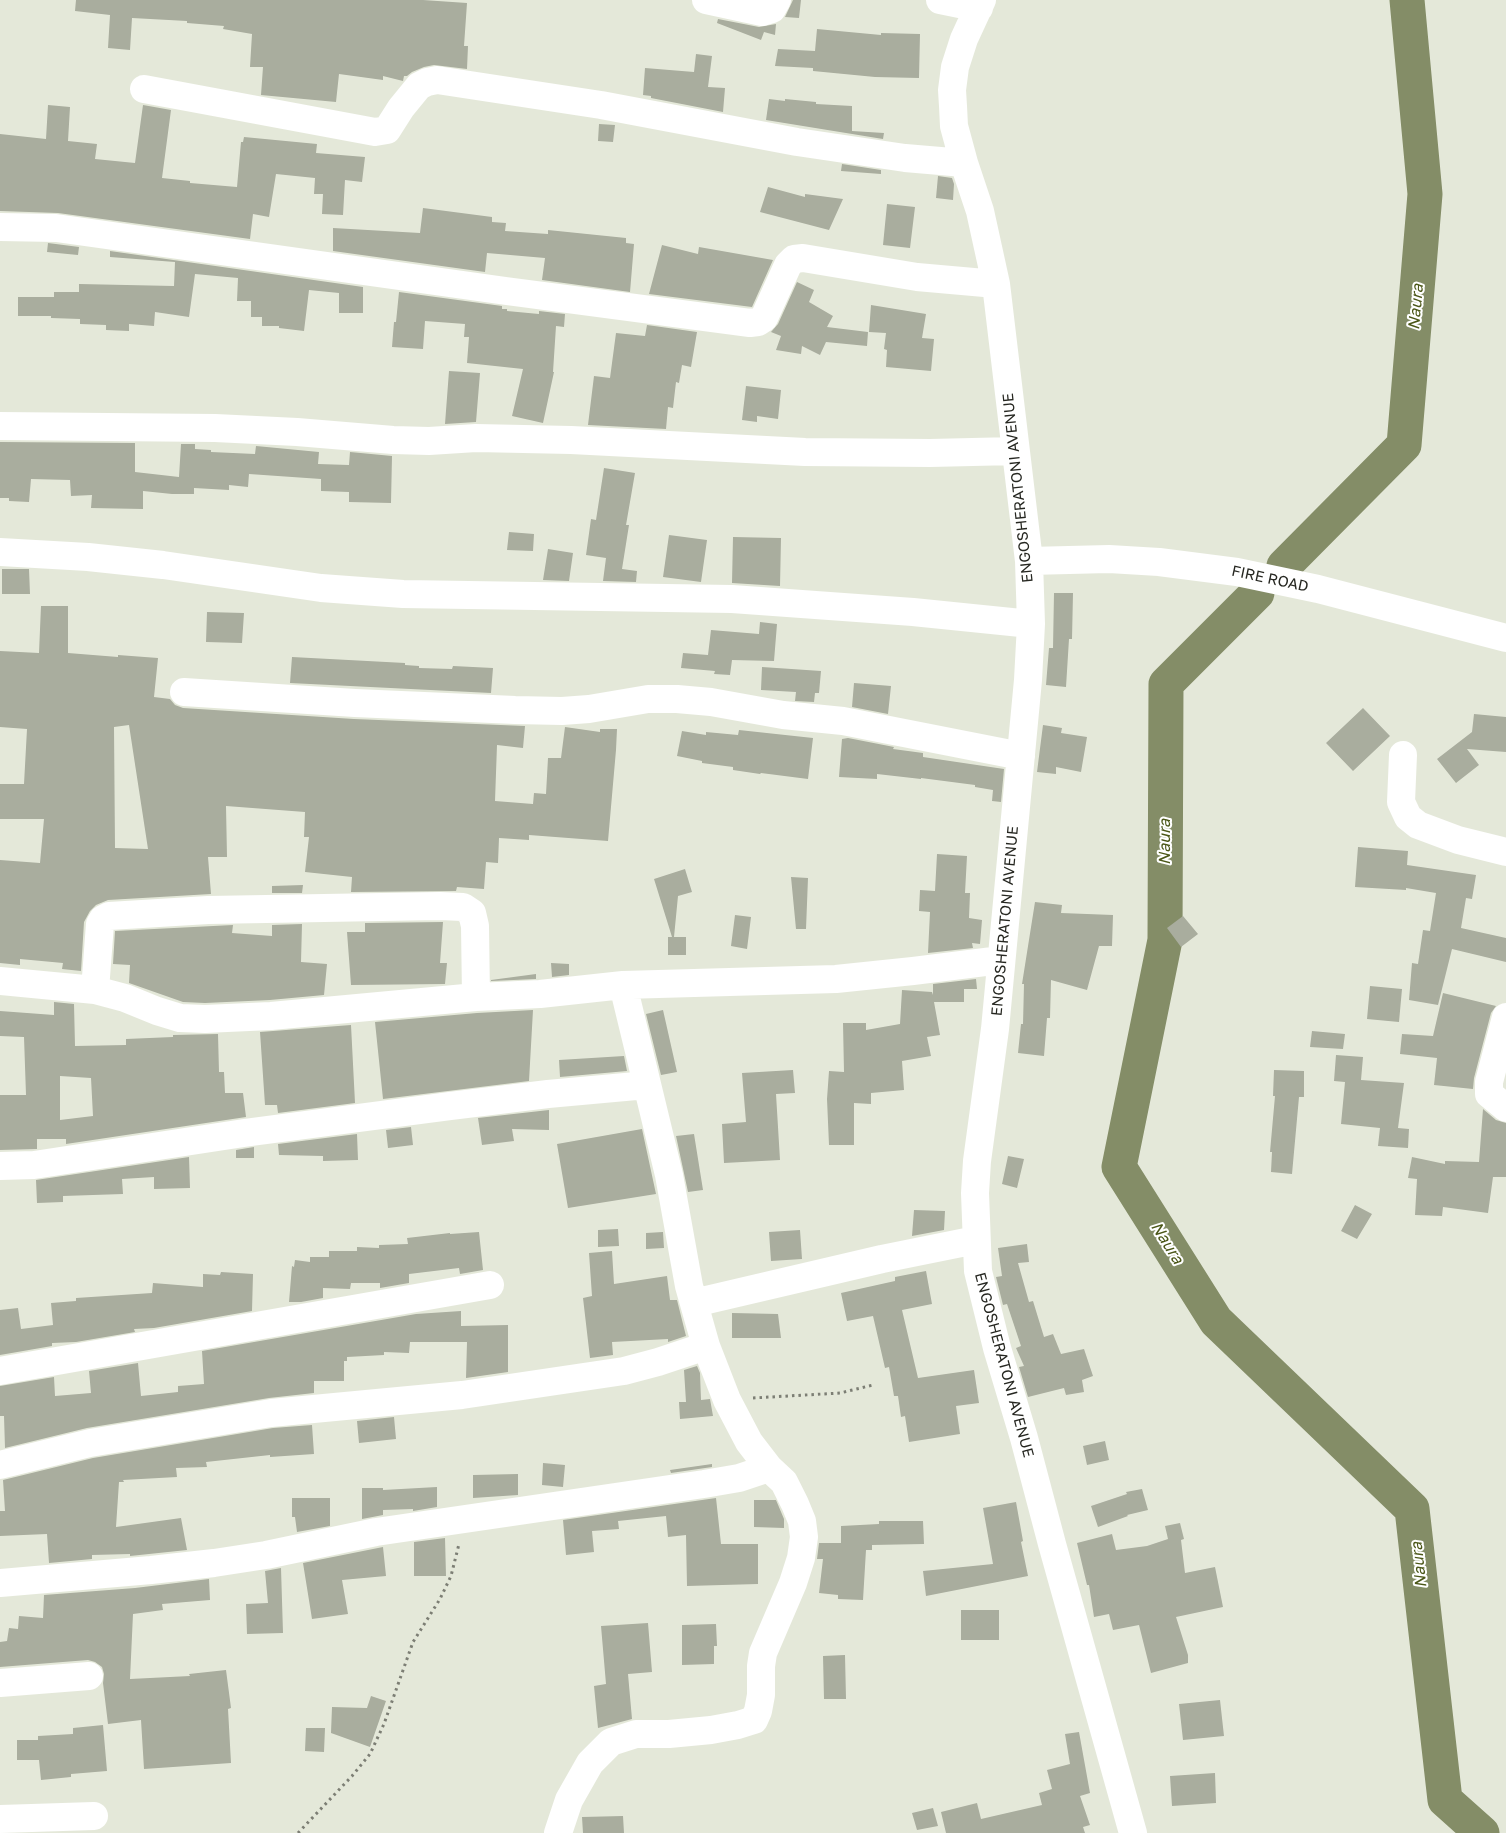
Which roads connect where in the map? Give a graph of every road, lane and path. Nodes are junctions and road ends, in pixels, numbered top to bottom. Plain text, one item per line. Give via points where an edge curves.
1 (706, 0) edge
2 (777, 0) edge
3 (940, 0) edge
4 (981, 4) edge
5 (144, 89) dead end
6 (964, 163) junction
7 (0, 227) edge
8 (996, 284) junction
9 (0, 426) edge
10 (1015, 450) junction
11 (0, 552) edge
12 (1029, 561) junction
13 (1031, 624) junction
14 (1506, 638) edge
15 (184, 692) dead end
16 (1403, 755) dead end
17 (1021, 756) junction
18 (1506, 852) edge
19 (1001, 960) junction
20 (0, 981) edge
21 (623, 985) junction
22 (95, 990) junction
23 (476, 997) junction
24 (1506, 1017) edge
25 (647, 1085) junction
26 (1506, 1108) edge
27 (0, 1166) edge
28 (976, 1240) junction
29 (490, 1285) dead end
30 (694, 1303) junction
31 (706, 1346) junction
32 (0, 1371) edge
33 (873, 1385) dead end
34 (727, 1400) junction
35 (0, 1465) edge
36 (769, 1468) junction
37 (465, 1519) junction
38 (0, 1583) edge
39 (89, 1676) dead end
40 (0, 1683) edge
41 (94, 1816) dead end
42 (0, 1818) edge
43 (1131, 1832) edge
44 (298, 1833) edge
45 (558, 1833) edge

1 - 2 street via 762,12 772,9
3 - 4 street
4 - 6 street, ENGOSHERATONI AVENUE via 964,39 952,90 954,126
5 - 6 street via 375,132 387,130 419,86 437,80 797,142
6 - 8 street, ENGOSHERATONI AVENUE via 980,211
7 - 8 street via 56,228 750,323 764,318 788,265 794,259 916,277
8 - 10 street, ENGOSHERATONI AVENUE
9 - 10 street via 215,428 393,440 571,440 805,452
10 - 12 street, ENGOSHERATONI AVENUE
11 - 13 street via 163,565 330,589 403,594 732,600
12 - 13 street, ENGOSHERATONI AVENUE
12 - 14 street, FIRE ROAD via 1108,559 1237,572 1318,589
13 - 17 street, ENGOSHERATONI AVENUE
15 - 17 street via 562,711 648,699 677,699 843,721
16 - 18 street via 1401,802 1408,817 1418,825 1458,840
17 - 19 street, ENGOSHERATONI AVENUE
19 - 21 street via 836,978
19 - 28 street, ENGOSHERATONI AVENUE via 995,1029 976,1161
20 - 22 street
21 - 23 street
21 - 25 street
22 - 23 street via 180,1018 205,1019
22 - 23 street via 100,924 110,916 208,910 440,906 463,907 472,913 476,926
24 - 26 street via 1489,1082 1489,1094
25 - 27 street via 450,1106 34,1165
25 - 30 street via 670,1174
28 - 30 street
28 - 43 street, ENGOSHERATONI AVENUE via 978,1272 997,1348
29 - 32 street
30 - 31 street
31 - 34 street
31 - 35 street via 624,1371 462,1395 271,1413 90,1443
33 - 34 path via 840,1393
34 - 36 street via 749,1442
36 - 37 street via 739,1478 704,1484
36 - 45 street via 784,1482 802,1521 804,1537 793,1583 763,1653 761,1695 754,1720 711,1730 636,1734 611,1742 590,1763 569,1800
37 - 38 street via 376,1532 214,1563
37 - 44 path via 451,1576 413,1642 370,1754
39 - 40 street
41 - 42 street

